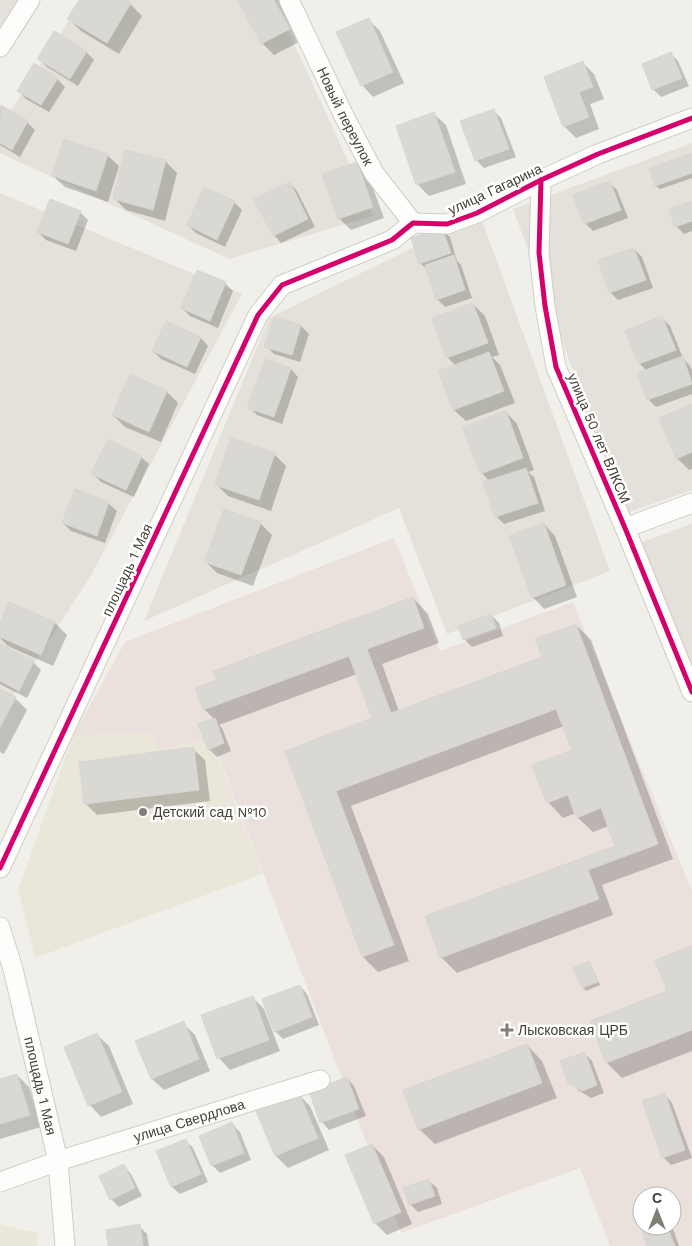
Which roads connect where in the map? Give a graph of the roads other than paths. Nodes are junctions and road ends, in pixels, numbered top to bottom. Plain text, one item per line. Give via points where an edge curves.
1 (30, 0) edge
2 (289, 0) edge
3 (0, 47) edge
4 (692, 118) edge
5 (541, 180) junction
6 (413, 223) junction
7 (692, 503) edge
8 (625, 528) junction
9 (692, 692) edge
10 (0, 868) edge
11 (0, 927) edge
12 (320, 1080) dead end
13 (58, 1161) junction
14 (0, 1182) edge
15 (65, 1246) edge

1 - 3 street
2 - 6 street, Новый переулок via 374,173
4 - 5 street, улица Гагарина
5 - 6 street, улица Гагарина via 477,213 447,224
5 - 8 street, улица 50 лет ВЛКСМ via 539,253 556,367
6 - 10 street, площадь 1 Мая via 392,240 282,285 258,315
7 - 8 street
8 - 9 street, улица 50 лет ВЛКСМ
11 - 13 street, площадь 1 Мая via 13,969
12 - 13 street, улица Свердлова
13 - 14 street, улица Свердлова
13 - 15 street, площадь 1 Мая

